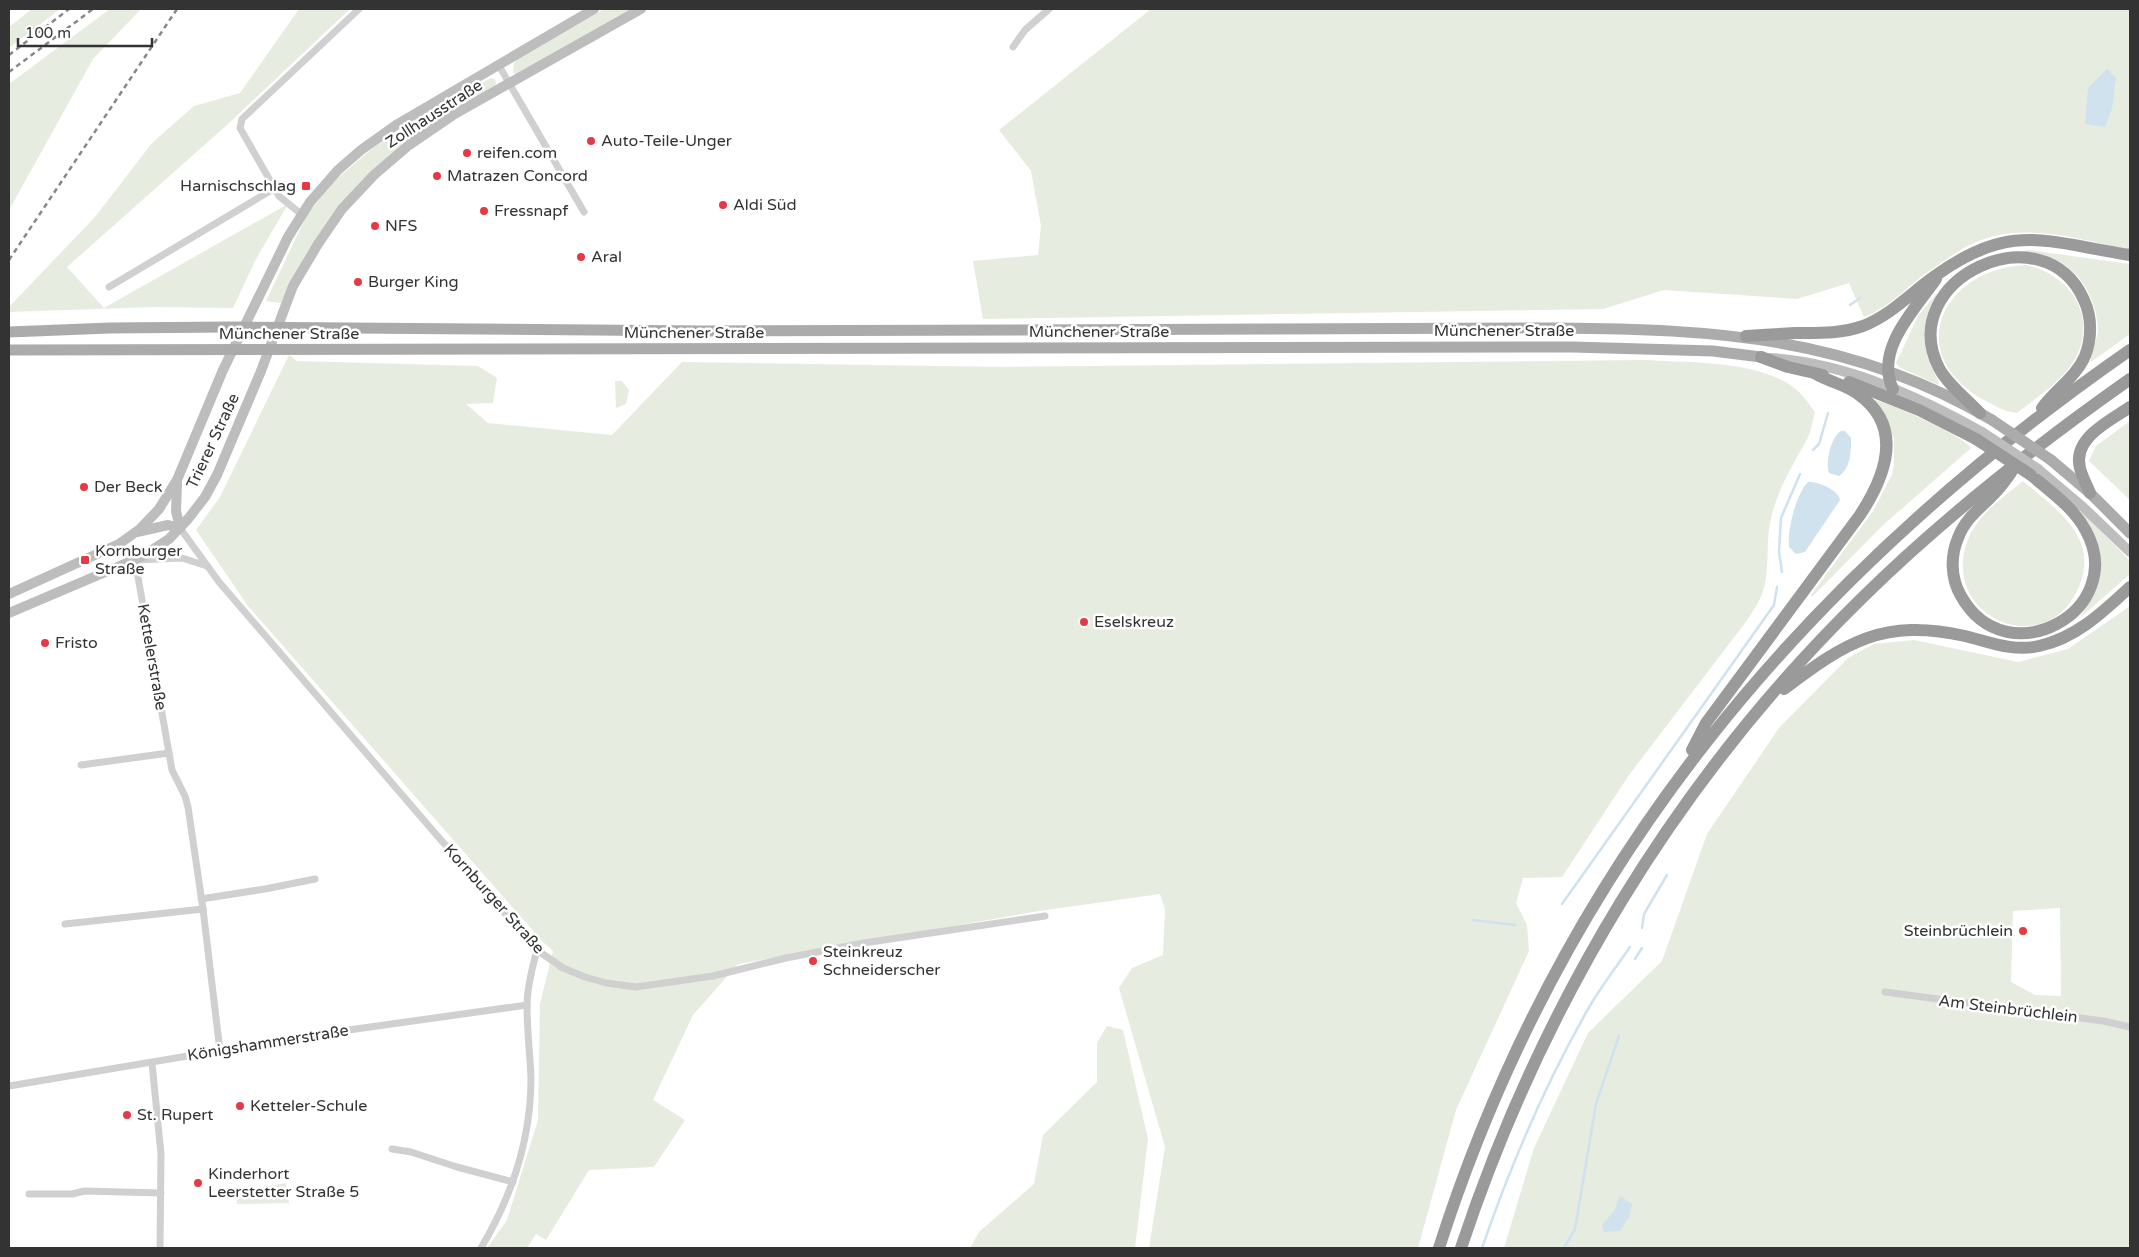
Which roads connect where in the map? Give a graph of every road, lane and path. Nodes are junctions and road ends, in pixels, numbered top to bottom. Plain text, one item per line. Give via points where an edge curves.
1 (359, 9) edge
2 (594, 9) edge
3 (641, 9) edge
4 (1049, 9) edge
5 (1013, 47) dead end
6 (498, 64) junction
7 (510, 83) junction
8 (275, 188) junction
9 (584, 212) dead end
10 (302, 214) junction
11 (2130, 255) edge
12 (1941, 271) junction
13 (109, 287) dead end
14 (244, 328) junction
15 (276, 328) junction
16 (9, 332) edge
17 (1746, 336) junction
18 (9, 350) edge
19 (233, 350) junction
20 (268, 350) junction
21 (2130, 350) edge
22 (1761, 357) joint
23 (1888, 370) junction
24 (2130, 379) edge
25 (1846, 380) junction
26 (1893, 389) junction
27 (2130, 407) edge
28 (1980, 413) junction
29 (2029, 425) junction
30 (1979, 435) junction
31 (2018, 462) junction
32 (2034, 472) junction
33 (177, 480) junction
34 (2090, 493) junction
35 (180, 528) junction
36 (136, 533) junction
37 (2130, 533) edge
38 (2130, 552) edge
39 (135, 560) junction
40 (74, 565) junction
41 (208, 566) junction
42 (70, 586) junction
43 (2130, 587) edge
44 (9, 594) edge
45 (9, 613) edge
46 (1762, 706) junction
47 (169, 753) junction
48 (81, 765) dead end
49 (1670, 789) junction
50 (315, 879) dead end
51 (201, 899) junction
52 (203, 909) junction
53 (1045, 916) dead end
54 (64, 924) dead end
55 (537, 950) junction
56 (1885, 992) dead end
57 (527, 1005) junction
58 (2130, 1027) edge
59 (220, 1051) junction
60 (152, 1063) junction
61 (9, 1086) edge
62 (392, 1149) dead end
63 (513, 1182) junction
64 (161, 1192) junction
65 (29, 1194) dead end
66 (160, 1248) edge
67 (481, 1248) edge
68 (1439, 1248) edge
69 (1461, 1248) edge

1 - 8 street via 242,120 242,134
2 - 6 main road, Zollhausstraße
3 - 7 main road, Zollhausstraße
4 - 5 street via 1025,30
6 - 7 street
6 - 10 main road, Zollhausstraße via 376,138 338,170
7 - 9 street
7 - 15 main road, Zollhausstraße via 420,137 364,184 342,209 307,261 288,296
8 - 10 street via 284,201
8 - 13 street
10 - 14 main road, Zollhausstraße
11 - 12 highway via 2058,240 2024,239 1989,246
12 - 17 highway via 1892,310 1863,326 1825,334
12 - 23 highway via 1904,324 1891,353
14 - 15 main road, Münchener Straße
14 - 16 main road, Münchener Straße
14 - 19 main road, Zollhausstraße
15 - 17 main road, Münchener Straße via 704,331 1600,328
15 - 20 main road, Zollhausstraße
17 - 23 main road, Münchener Straße via 1822,350
18 - 19 main road, Münchener Straße
19 - 20 main road, Münchener Straße
19 - 33 main road, Trierer Straße
20 - 22 main road, Münchener Straße via 1547,347 1713,351
20 - 35 main road, Trierer Straße via 217,475 205,497
21 - 29 highway
22 - 25 highway
23 - 26 highway
23 - 28 main road, Münchener Straße
24 - 31 highway
25 - 26 main road
25 - 30 highway
25 - 49 highway via 1870,405 1884,429 1886,458 1879,484 1860,515 1706,723
26 - 30 main road via 1923,401
27 - 34 highway via 2089,437 2080,449 2080,468
28 - 29 highway via 1944,375 1936,359 1932,329 1938,305 1954,283 1984,264 2013,257 2038,260 2063,272 2078,288 2089,315 2090,335 2077,369
28 - 34 main road, Münchener Straße, bridge via 2051,460
29 - 49 highway via 1931,505 1844,585 1754,682
30 - 32 highway, bridge
31 - 32 highway via 2001,487 1967,521 1957,538 1953,558 1956,586 1968,608 1986,624 2012,633 2046,630 2073,614 2088,592 2094,566 2090,539 2076,516
31 - 46 highway via 1954,513 1888,573 1824,636
32 - 38 main road via 2083,507
33 - 35 main road via 176,511
33 - 36 main road, Trierer Straße via 159,509
34 - 37 main road, Münchener Straße
35 - 36 main road via 164,526
35 - 39 main road, Trierer Straße via 163,544
35 - 41 street, Kornburger Straße
36 - 40 main road, Trierer Straße
39 - 41 street via 182,558
39 - 42 main road, Trierer Straße
39 - 47 street, Kettelerstraße
40 - 42 main road via 81,568 82,573
40 - 44 main road, Trierer Straße
41 - 55 street, Kornburger Straße
42 - 45 main road, Trierer Straße
43 - 46 highway via 2083,627 2037,646 2004,646 1924,630 1874,636 1826,657
46 - 69 highway via 1685,805 1600,936 1525,1081
47 - 48 street
47 - 51 street, Kettelerstraße via 172,770 188,807
49 - 68 highway via 1582,924 1528,1027 1491,1107
50 - 51 street
51 - 52 street, Kettelerstraße
52 - 54 street
52 - 59 street, Kettelerstraße
53 - 55 street, Kornburger Straße via 864,943 713,976 636,987 585,977 563,968
55 - 57 street
56 - 58 street, Am Steinbrüchlein
57 - 59 street, Königshammerstraße
57 - 63 street via 531,1079 529,1107 525,1139
59 - 60 street, Königshammerstraße
60 - 61 street, Königshammerstraße
60 - 64 street via 161,1154
62 - 63 street
63 - 67 street
64 - 65 street
64 - 66 street

